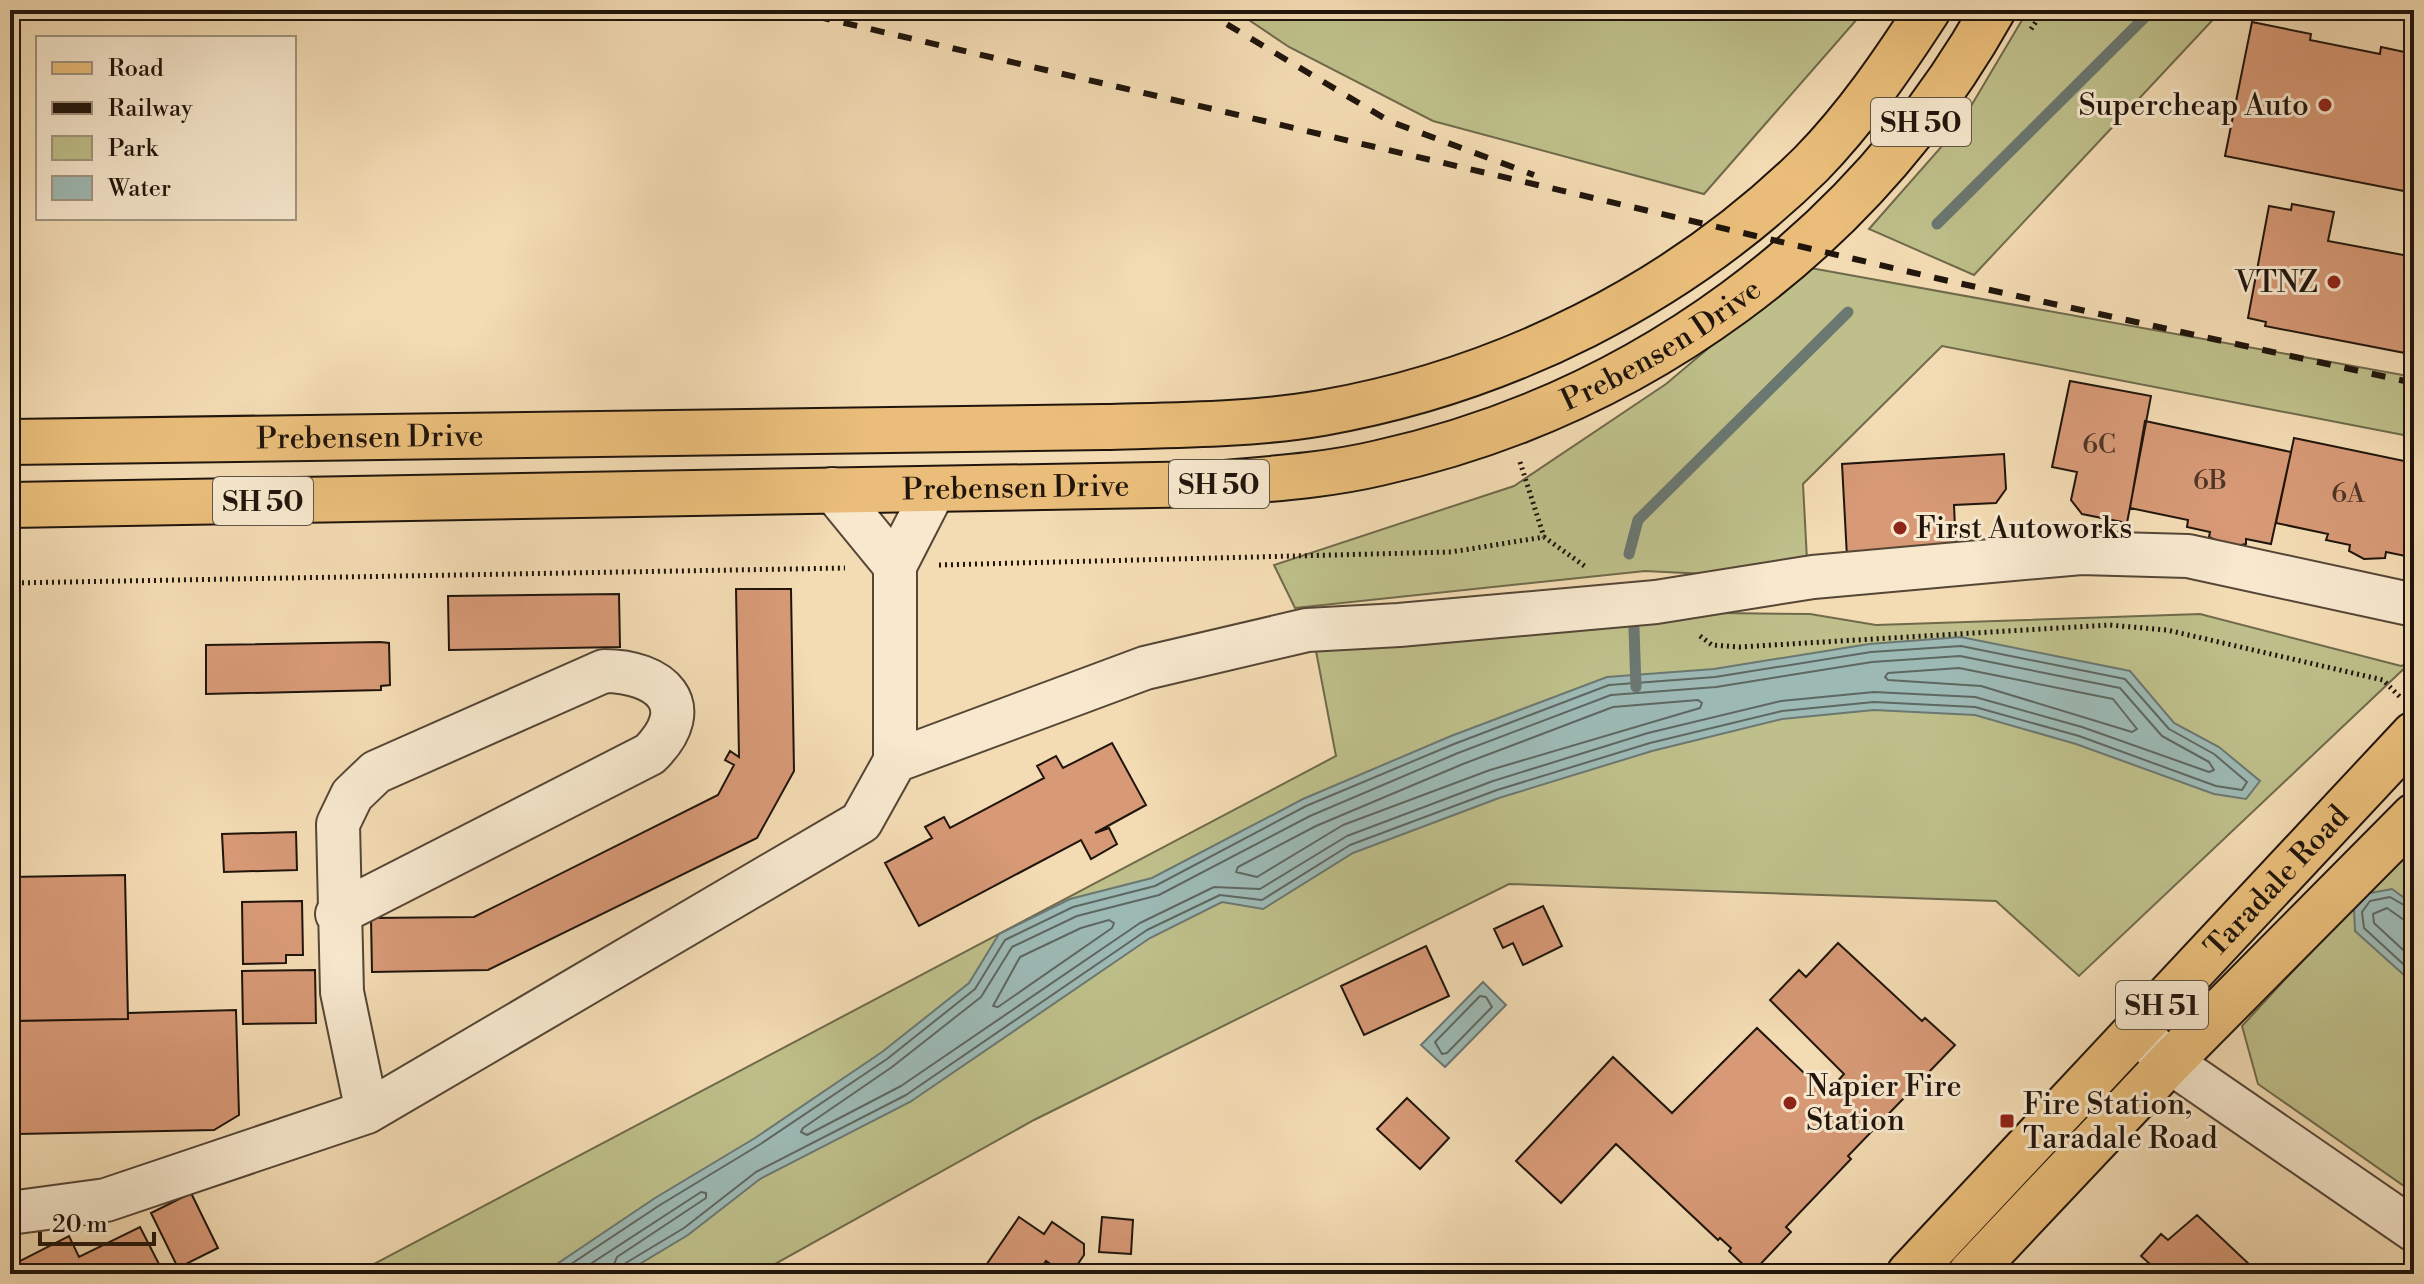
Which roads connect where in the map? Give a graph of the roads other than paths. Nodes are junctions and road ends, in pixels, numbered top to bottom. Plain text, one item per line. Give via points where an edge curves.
1 (1928, 10) edge
2 (1993, 10) edge
3 (10, 442) edge
4 (935, 488) junction
5 (832, 489) junction
6 (10, 505) edge
7 (895, 566) junction
8 (2414, 605) edge
9 (2410, 719) edge
10 (895, 761) junction
11 (2414, 816) edge
12 (337, 914) junction
13 (2137, 1032) junction
14 (2170, 1062) junction
15 (367, 1112) junction
16 (10, 1213) edge
17 (2414, 1230) edge
18 (1909, 1274) edge
19 (1970, 1274) edge

1 - 3 main road, Prebensen Drive / SH 50 via 1862,104 1810,164 1668,281 1578,329 1415,393 1320,413 1104,427
2 - 4 main road, Prebensen Drive / SH 50 via 1928,115 1806,246 1720,313 1590,391 1439,448 1308,476 1211,484
4 - 5 main road, Prebensen Drive / SH 50
4 - 7 street
5 - 6 main road, Prebensen Drive / SH 50
5 - 7 street
7 - 10 street
8 - 10 street via 2188,556 2081,553 1813,577 1656,602 1307,630 1145,668
9 - 13 main road, Taradale Road / SH 51
10 - 15 street via 861,822
11 - 14 main road, Taradale Road / SH 51
12 - 12 street via 338,824 352,795 376,772 604,671 630,671 653,682 671,700 674,717 667,737 650,754
12 - 15 street via 342,992
13 - 14 street
13 - 18 main road, Taradale Road / SH 51
14 - 17 street
14 - 19 main road, Taradale Road / SH 51
15 - 16 street via 106,1200

